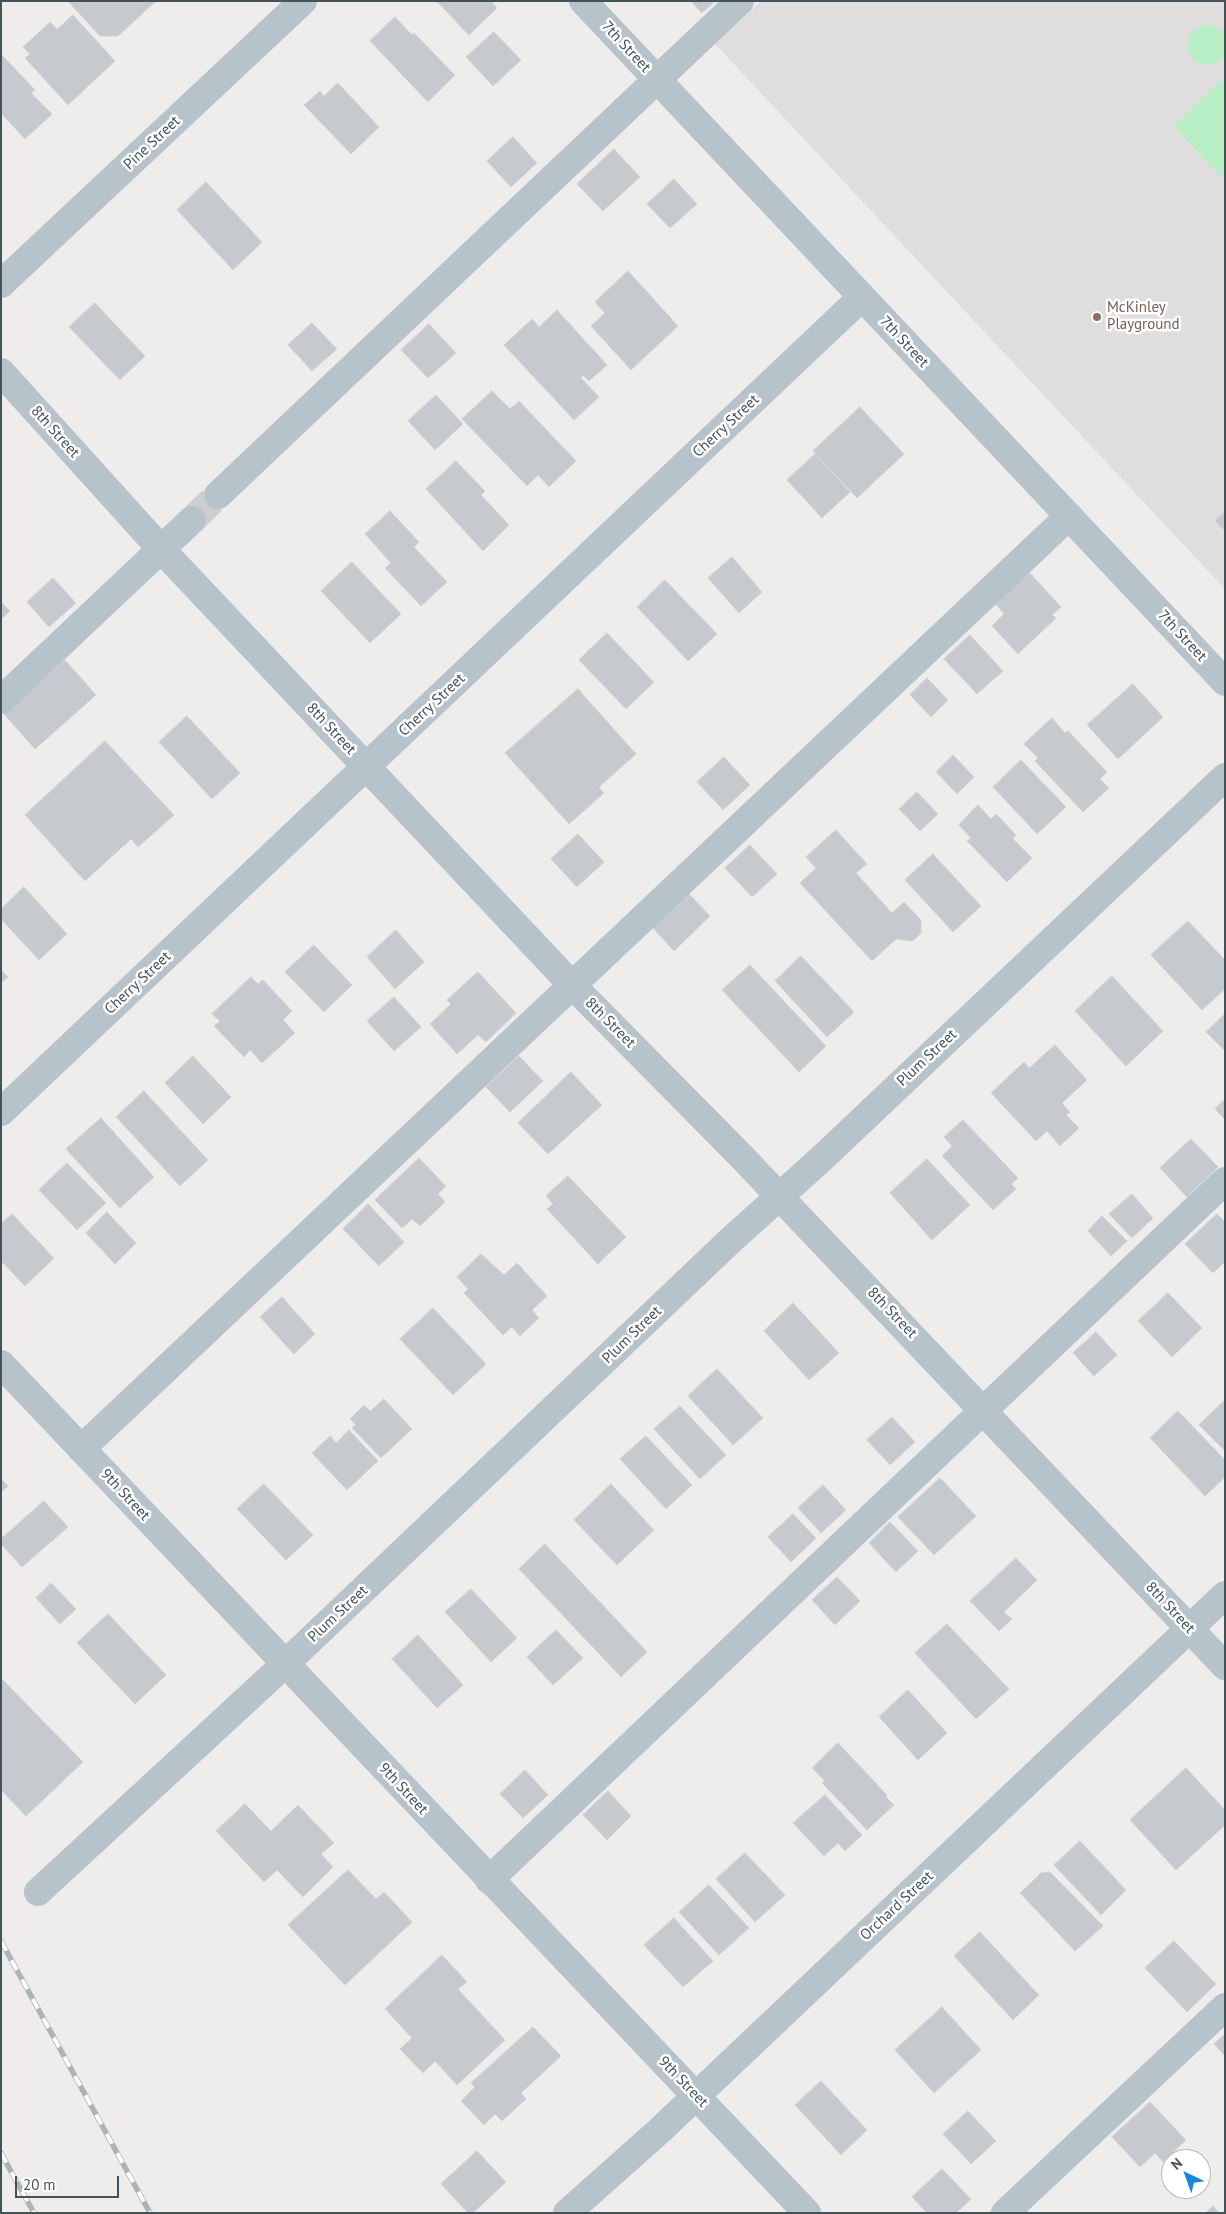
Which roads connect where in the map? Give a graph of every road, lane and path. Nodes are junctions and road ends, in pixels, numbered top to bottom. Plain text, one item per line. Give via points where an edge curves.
1 (303, 1) edge
2 (583, 1) edge
3 (740, 1) edge
4 (657, 80) junction
5 (1, 284) edge
6 (862, 297) junction
7 (1, 372) edge
8 (218, 495) tunnel mouth
9 (1068, 516) junction
10 (192, 520) tunnel mouth
11 (161, 549) junction
12 (1225, 682) edge
13 (1, 700) edge
14 (366, 767) junction
15 (1225, 777) edge
16 (572, 985) junction
17 (1, 1112) edge
18 (1225, 1182) edge
19 (779, 1196) junction
20 (1, 1364) edge
21 (984, 1410) junction
22 (81, 1449) junction
23 (1225, 1595) edge
24 (1189, 1629) junction
25 (285, 1664) junction
26 (1225, 1666) edge
27 (489, 1880) junction
28 (38, 1892) dead end
29 (1225, 2007) edge
30 (696, 2096) junction
31 (567, 2213) edge
32 (807, 2213) edge
33 (1005, 2213) edge

1 - 5 street, Pine Street
2 - 4 street, 7th Street
3 - 4 street
4 - 6 street, 7th Street
4 - 8 street
6 - 9 street, 7th Street
6 - 14 street, Cherry Street
7 - 11 street, 8th Street
9 - 12 street, 7th Street
9 - 16 street
10 - 11 street
11 - 13 street
11 - 14 street, 8th Street
14 - 16 street, 8th Street
14 - 17 street, Cherry Street
15 - 19 street, Plum Street
16 - 19 street, 8th Street
16 - 22 street
18 - 21 street
19 - 21 street, 8th Street
19 - 25 street, Plum Street
20 - 22 street, 9th Street
21 - 24 street, 8th Street
21 - 27 street
22 - 25 street, 9th Street
23 - 24 street, Orchard Street
24 - 26 street, 8th Street
24 - 30 street, Orchard Street
25 - 27 street, 9th Street
25 - 28 street, Plum Street
27 - 30 street, 9th Street
29 - 33 street
30 - 31 street, Orchard Street
30 - 32 street, 9th Street

